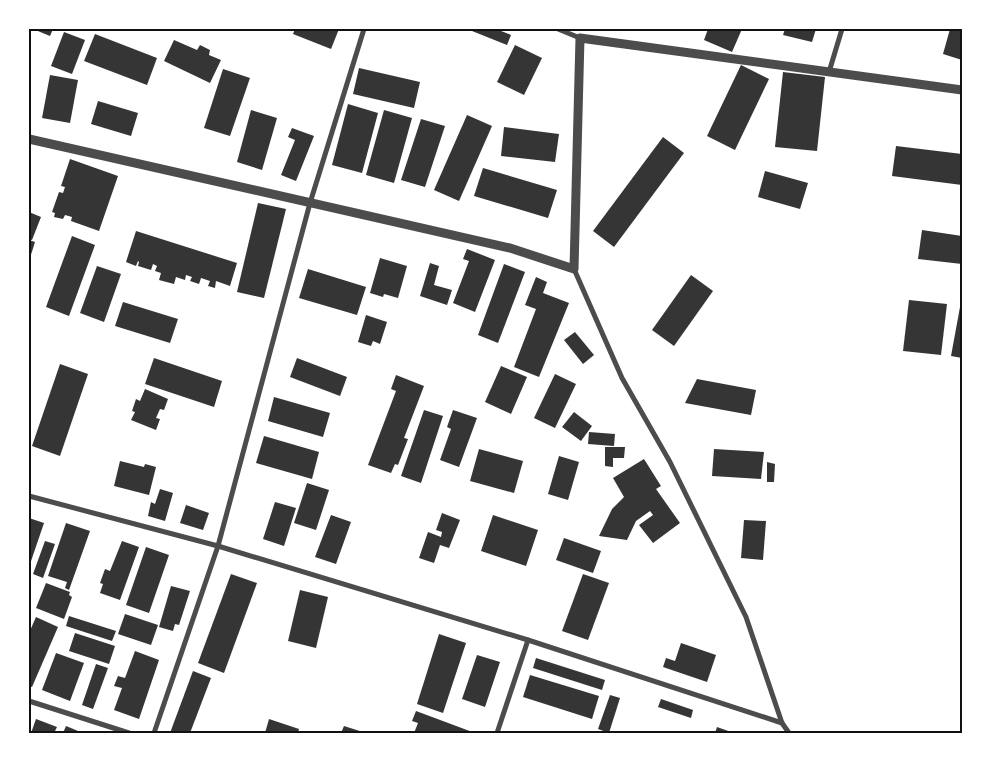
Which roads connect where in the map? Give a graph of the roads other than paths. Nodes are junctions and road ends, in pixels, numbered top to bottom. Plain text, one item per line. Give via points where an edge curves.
1 (364, 29) edge
2 (558, 29) edge
3 (569, 29) edge
4 (842, 29) edge
5 (580, 38) junction
6 (830, 72) junction
7 (962, 90) edge
8 (29, 139) edge
9 (310, 203) junction
10 (574, 269) junction
11 (29, 496) edge
12 (218, 546) junction
13 (528, 640) junction
14 (29, 701) edge
15 (782, 723) junction
16 (129, 733) edge
17 (154, 733) edge
18 (497, 733) edge
19 (788, 733) edge

1 - 9 street
2 - 5 street
3 - 5 street
4 - 6 street
5 - 6 street
5 - 10 street
6 - 7 street
8 - 9 street
9 - 10 street via 510,248
9 - 12 street
10 - 15 street via 622,378 670,462 746,618
11 - 12 street
12 - 13 street
12 - 17 street
13 - 15 street
13 - 18 street
14 - 16 street
15 - 19 street

